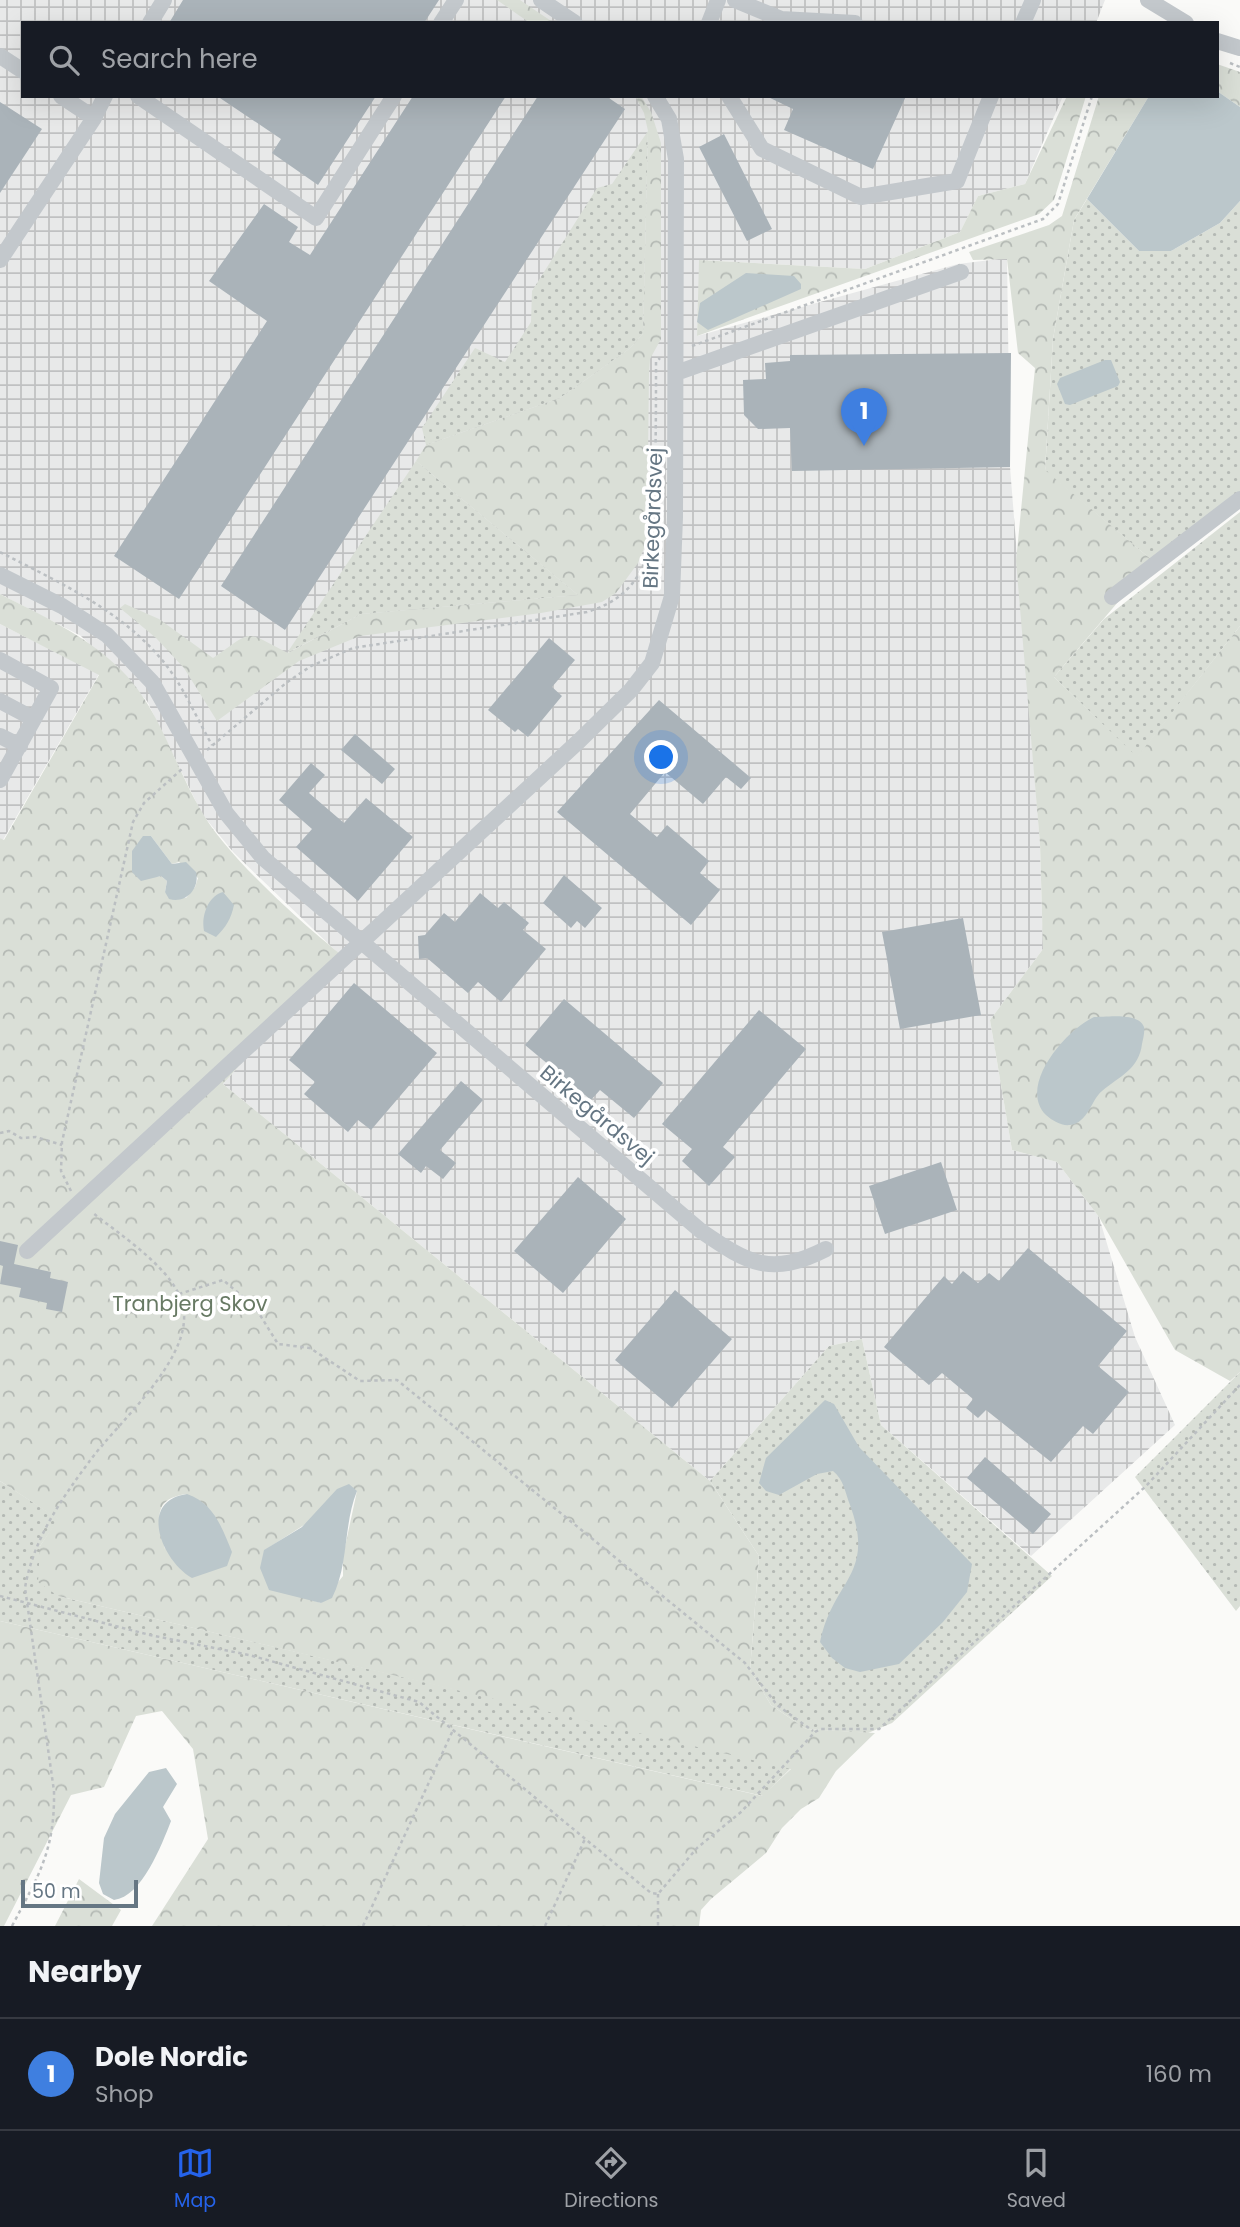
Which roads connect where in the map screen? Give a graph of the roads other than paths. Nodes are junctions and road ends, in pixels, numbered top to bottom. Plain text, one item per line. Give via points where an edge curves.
1 (164, 0) edge
2 (456, 0) edge
3 (541, 0) edge
4 (719, 0) edge
5 (734, 0) edge
6 (1033, 0) edge
7 (1148, 0) edge
8 (151, 21) edge
9 (442, 21) edge
10 (572, 21) edge
11 (710, 21) edge
12 (818, 21) edge
13 (1024, 21) edge
14 (1183, 21) edge
15 (1219, 42) edge
16 (1240, 48) edge
17 (0, 56) edge
18 (21, 70) edge
19 (64, 98) edge
20 (104, 98) edge
21 (141, 98) edge
22 (393, 98) edge
23 (656, 98) edge
24 (730, 98) edge
25 (989, 98) edge
26 (94, 118) junction
27 (0, 260) edge
28 (961, 272) dead end
29 (676, 373) junction
30 (1240, 499) edge
31 (0, 575) edge
32 (1112, 597) dead end
33 (0, 660) edge
34 (0, 701) edge
35 (34, 719) junction
36 (0, 736) edge
37 (20, 746) junction
38 (1, 776) edge
39 (360, 943) junction
40 (826, 1249) dead end
41 (27, 1251) dead end

1 - 8 street
2 - 9 street
3 - 10 street
4 - 11 street
5 - 12 street via 781,19
6 - 13 street
7 - 14 street
15 - 16 street
17 - 18 street
19 - 26 street
20 - 26 street
21 - 22 street via 316,218
23 - 29 street, Birkegårdsvej via 669,119 676,159
24 - 25 street via 762,149 861,197 957,181
26 - 27 street
28 - 29 street
29 - 39 street, Birkegårdsvej via 672,596 652,663 579,741
30 - 32 street
31 - 39 street, Birkegårdsvej via 107,635 152,682 242,836
33 - 35 street via 51,688
34 - 35 street
35 - 37 street
36 - 37 street
37 - 38 street
39 - 40 street, Birkegårdsvej via 725,1248 774,1266 798,1264
39 - 41 street

